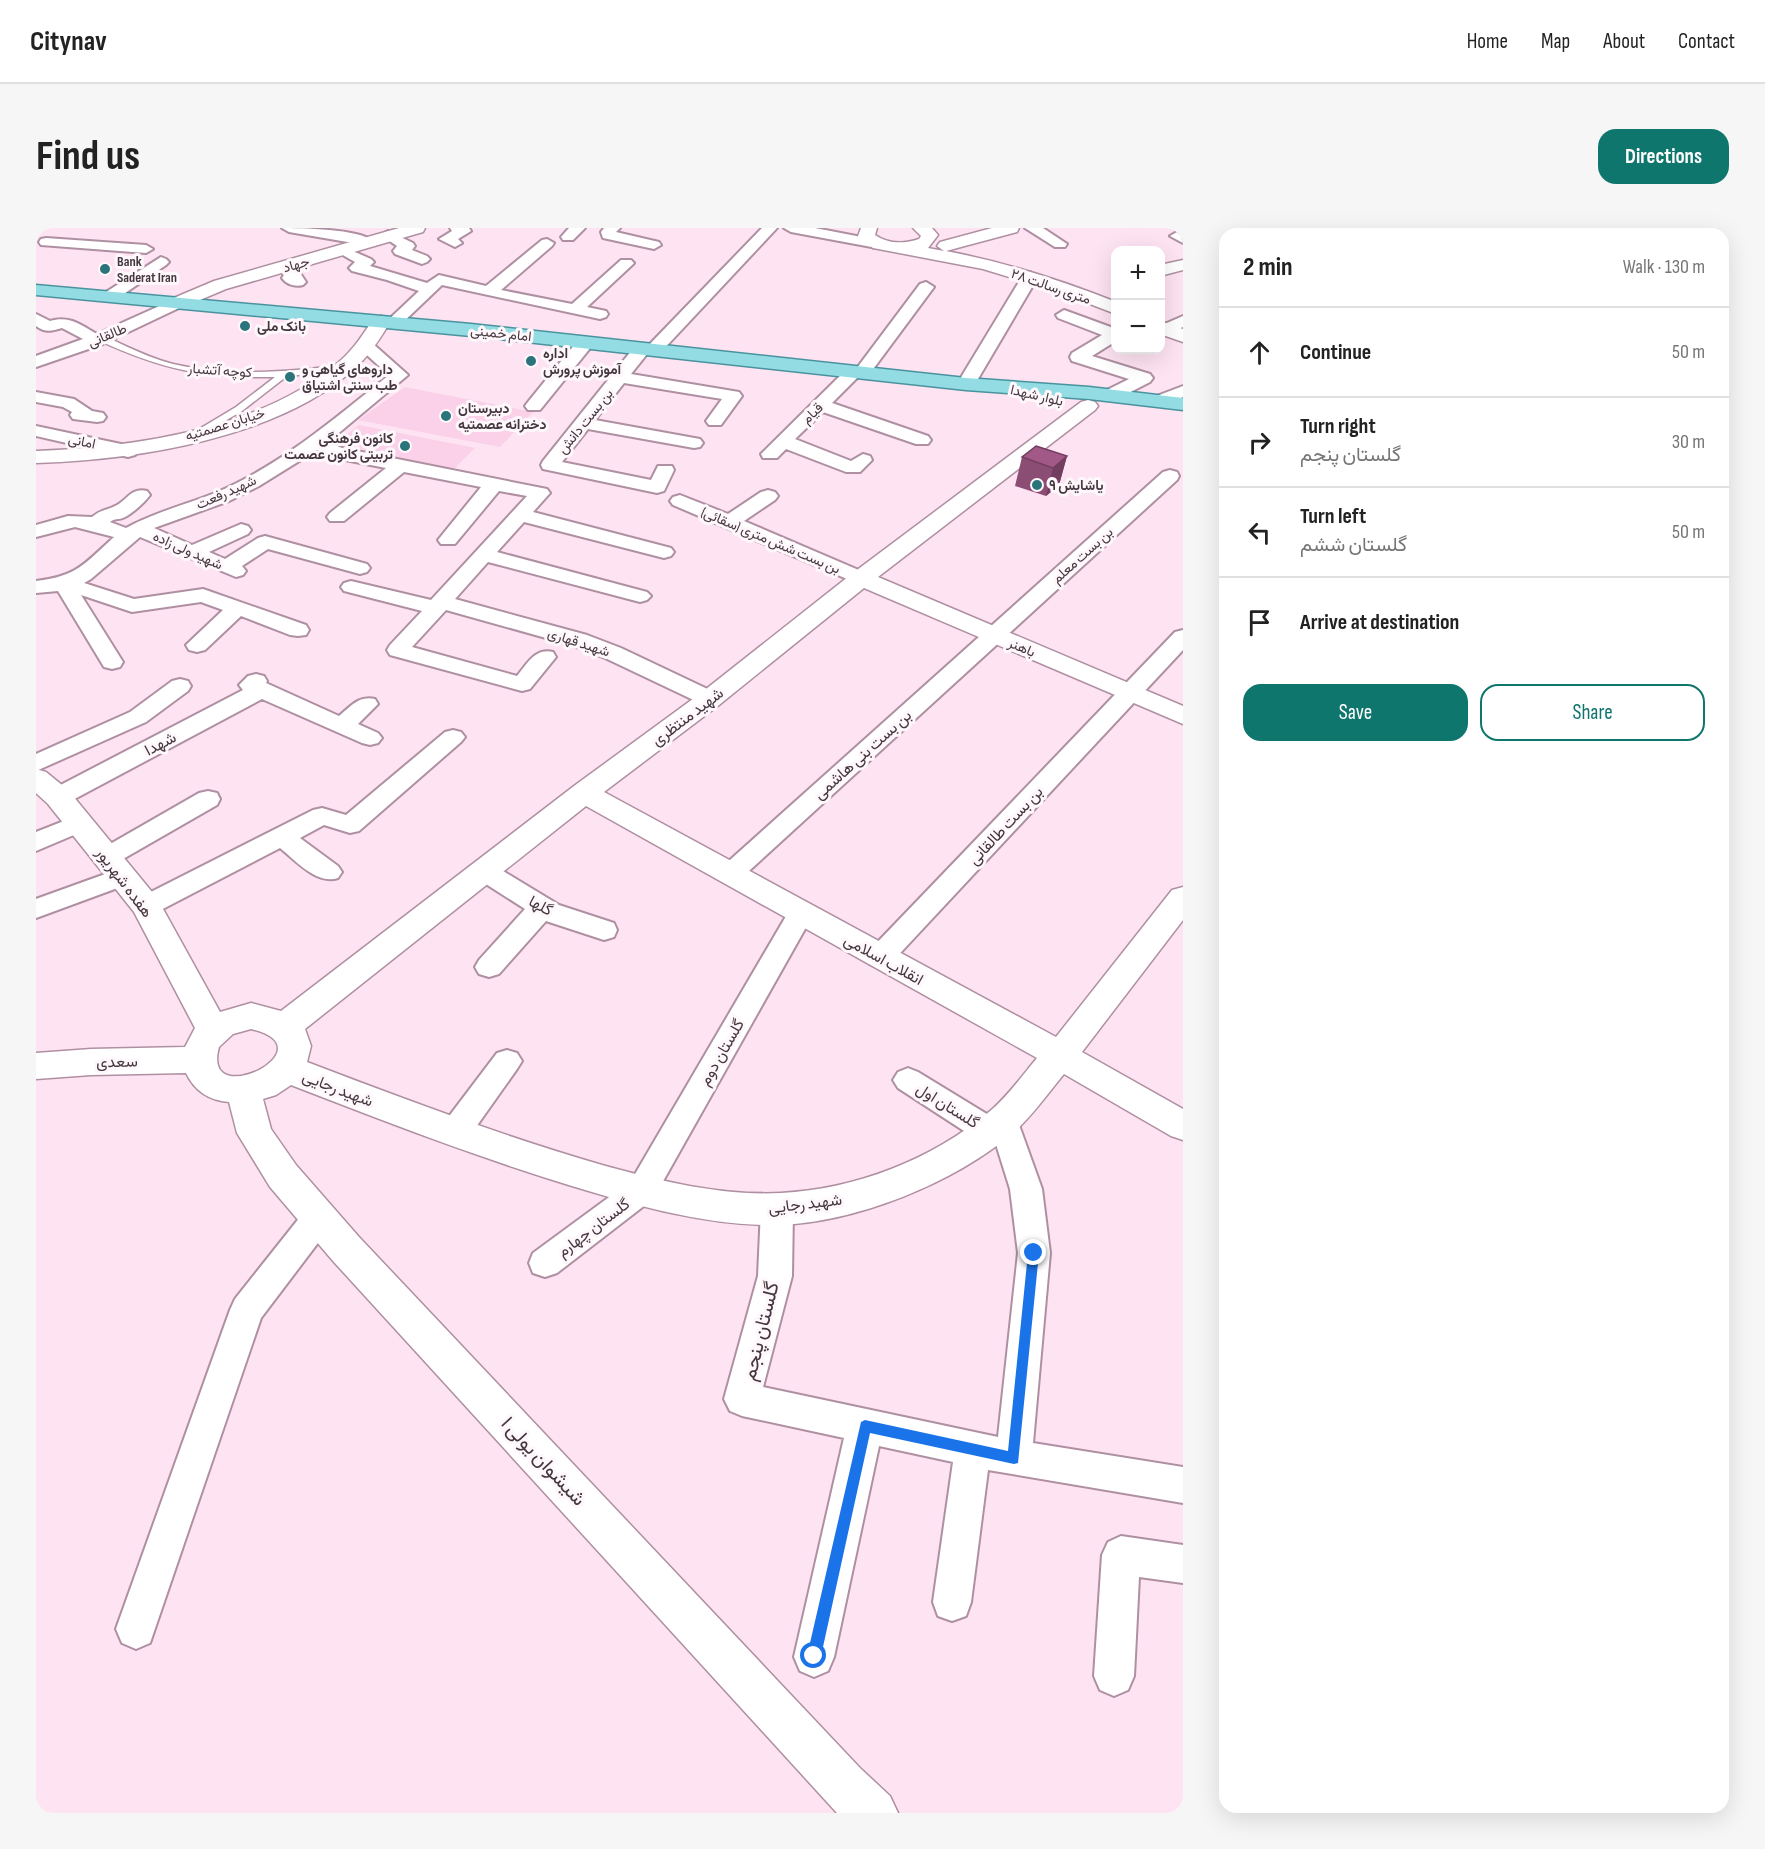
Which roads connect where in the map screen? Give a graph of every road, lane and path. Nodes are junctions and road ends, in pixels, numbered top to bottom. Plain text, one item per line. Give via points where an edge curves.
1 (289, 228) edge
2 (613, 228) edge
3 (770, 228) edge
4 (862, 228) edge
5 (1011, 228) edge
6 (1032, 228) edge
7 (796, 229) edge
8 (399, 231) edge
9 (925, 233) edge
10 (873, 236) edge
11 (367, 242) junction
12 (547, 243) dead end
13 (44, 244) edge
14 (1060, 244) dead end
15 (654, 245) dead end
16 (946, 246) junction
17 (898, 247) junction
18 (146, 249) dead end
19 (341, 250) junction
20 (422, 259) dead end
21 (626, 262) dead end
22 (986, 264) junction
23 (1183, 265) edge
24 (160, 267) dead end
25 (284, 267) junction
26 (1165, 270) edge
27 (1030, 278) junction
28 (298, 282) dead end
29 (1104, 283) dead end
30 (926, 287) dead end
31 (429, 289) junction
32 (36, 290) edge
33 (1070, 290) junction
34 (489, 292) junction
35 (109, 297) junction
36 (176, 304) junction
37 (1111, 307) edge
38 (575, 309) junction
39 (600, 314) dead end
40 (1064, 315) dead end
41 (36, 319) edge
42 (387, 323) junction
43 (99, 339) junction
44 (585, 343) junction
45 (366, 346) junction
46 (647, 350) junction
47 (1119, 355) dead end
48 (36, 362) edge
49 (1099, 365) junction
50 (344, 368) junction
51 (858, 372) junction
52 (285, 373) junction
53 (620, 377) junction
54 (966, 384) junction
55 (1001, 386) junction
56 (1183, 391) edge
57 (606, 394) junction
58 (1109, 396) junction
59 (36, 397) edge
60 (629, 398) dead end
61 (1160, 401) junction
62 (1183, 404) edge
63 (820, 405) junction
64 (534, 406) dead end
65 (1088, 406) junction
66 (97, 417) dead end
67 (1183, 418) edge
68 (715, 421) dead end
69 (583, 423) junction
70 (36, 431) edge
71 (199, 433) junction
72 (921, 440) dead end
73 (316, 443) junction
74 (694, 443) dead end
75 (128, 451) junction
76 (36, 458) edge
77 (863, 460) dead end
78 (400, 466) junction
79 (665, 470) dead end
80 (1170, 476) dead end
81 (494, 484) junction
82 (140, 495) dead end
83 (768, 496) dead end
84 (680, 501) dead end
85 (520, 515) junction
86 (337, 517) dead end
87 (728, 522) junction
88 (95, 525) junction
89 (241, 530) dead end
90 (36, 531) edge
91 (133, 532) junction
92 (448, 540) dead end
93 (193, 552) junction
94 (664, 552) dead end
95 (484, 555) junction
96 (360, 568) dead end
97 (861, 578) junction
98 (64, 584) junction
99 (36, 587) edge
100 (351, 587) dead end
101 (640, 596) dead end
102 (439, 605) junction
103 (238, 608) junction
104 (298, 630) dead end
105 (994, 635) junction
106 (1183, 637) edge
107 (197, 645) dead end
108 (545, 657) dead end
109 (112, 662) dead end
110 (180, 686) dead end
111 (1130, 693) junction
112 (710, 699) junction
113 (367, 704) dead end
114 (1183, 716) edge
115 (342, 725) junction
116 (453, 737) dead end
117 (370, 738) dead end
118 (36, 763) edge
119 (47, 788) edge
120 (584, 794) junction
121 (208, 799) dead end
122 (80, 823) junction
123 (281, 836) junction
124 (36, 842) edge
125 (115, 867) junction
126 (484, 871) junction
127 (329, 872) dead end
128 (730, 874) junction
129 (1183, 898) edge
130 (146, 906) junction
131 (543, 907) junction
132 (36, 909) edge
133 (801, 913) junction
134 (604, 930) dead end
135 (880, 957) junction
136 (489, 967) dead end
137 (285, 1026) junction
138 (213, 1030) junction
139 (1060, 1055) junction
140 (197, 1060) junction
141 (507, 1061) dead end
142 (36, 1066) edge
143 (287, 1068) junction
144 (908, 1080) dead end
145 (243, 1091) junction
146 (996, 1125) junction
147 (1183, 1126) edge
148 (455, 1132) junction
149 (642, 1190) junction
150 (777, 1209) junction
151 (318, 1217) junction
152 (545, 1263) dead end
153 (865, 1426) junction
154 (973, 1449) junction
155 (1014, 1458) junction
156 (1183, 1485) edge
157 (1183, 1564) edge
158 (952, 1602) dead end
159 (136, 1629) dead end
160 (814, 1656) dead end
161 (1114, 1676) dead end
162 (873, 1813) edge

1 - 11 street
2 - 15 street via 608,235
3 - 46 street, بن بست دانش
4 - 7 street
5 - 16 street
6 - 14 street
7 - 10 street
8 - 11 street, جهاد
8 - 20 street via 408,246 400,251
9 - 16 street, ۲۸ متری رسالت
9 - 17 street via 918,246
10 - 17 street, ۲۸ متری رسالت
11 - 19 street, جهاد
12 - 34 street
13 - 18 street
16 - 22 street, ۲۸ متری رسالت
17 - 22 street, ۲۸ متری رسالت
19 - 25 street, جهاد
19 - 31 street via 366,262 357,268
21 - 38 street
22 - 27 street, ۲۸ متری رسالت
23 - 26 street
24 - 35 street
25 - 28 street via 295,276 290,278
25 - 36 street, جهاد via 220,285
27 - 33 street, ۲۸ متری رسالت
27 - 54 street
29 - 33 street
30 - 51 street, قیام
31 - 34 street via 440,280
31 - 42 street
32 - 35 main road, امام خمینی
33 - 37 street, ۲۸ متری رسالت
34 - 38 street
35 - 36 main road, امام خمینی
36 - 42 main road, امام خمینی
36 - 43 street, طالقانی
38 - 39 street
40 - 49 street via 1115,334 1078,357
41 - 43 street via 48,327 63,322
42 - 44 main road, امام خمینی
42 - 45 street, خیابان عصمتیه
43 - 48 street, طالقانی
43 - 52 lane, کوچه آتشبار via 173,367 220,373
44 - 46 main road, امام خمینی
44 - 64 street
45 - 50 street, خیابان عصمتیه
45 - 73 street, شهید رفعت via 399,375
46 - 51 main road, امام خمینی
46 - 53 street, بن بست دانش
47 - 49 street
49 - 58 street via 1144,378
50 - 52 lane, کوچه آتشبار
50 - 71 street, خیابان عصمتیه via 302,396 251,419
51 - 54 main road, امام خمینی
51 - 63 street, قیام
52 - 71 lane via 239,409
53 - 57 street, بن بست دانش
53 - 68 street via 733,396
54 - 55 main road, امام خمینی
55 - 58 main road, بلوار شهدا
55 - 65 main road, بلوار شهدا
56 - 61 street
57 - 60 street
57 - 69 street, بن بست دانش
58 - 61 main road, بلوار شهدا
59 - 66 street, امانی via 68,403 83,411 79,415
61 - 62 main road, بلوار شهدا
63 - 72 street
63 - 77 street, قیام via 776,447 829,467 853,468
65 - 67 main road, بلوار شهدا
65 - 97 street, شهید منتظری
69 - 74 street
69 - 79 street, بن بست دانش via 550,465 657,488
70 - 75 street, امانی
71 - 75 street, خیابان عصمتیه
73 - 78 street via 337,453
73 - 91 street, شهید رفعت via 252,482 153,520
75 - 76 street, خیابان عصمتیه
78 - 81 street
78 - 86 street
80 - 105 street, بن بست معلم
81 - 85 street via 540,493
81 - 92 street
82 - 88 street
83 - 87 street
84 - 87 street, بن بست شش متری (سقائی)
85 - 94 street
85 - 95 street
87 - 97 street, بن بست شش متری (سقائی)
88 - 90 street, شهید ولی زاده via 66,522
88 - 91 street, شهید ولی زاده
89 - 93 street
91 - 93 street, شهید ولی زاده
91 - 98 street, شهید رفعت via 84,575
93 - 96 street, شهید ولی زاده via 231,569 264,542
95 - 101 street
95 - 102 street
97 - 105 street, باهنر
97 - 112 street, شهید منتظری
98 - 99 street, شهید رفعت
98 - 103 street via 132,606 203,595
98 - 109 street
100 - 102 street, شهید قهاری
102 - 108 street via 398,650 522,684
102 - 112 street, شهید قهاری via 579,640
103 - 104 street
103 - 107 street
105 - 111 street, باهنر
105 - 128 street, بن بست بنی هاشمی
106 - 111 street, بن بست طالقانی
110 - 118 street via 138,717
111 - 114 street, باهنر
111 - 135 street, بن بست طالقانی
112 - 120 street, شهید منتظری
113 - 115 street
115 - 117 street
115 - 119 street, شهدا via 260,685
116 - 123 street via 350,825 322,816
119 - 122 street, هفده شهریور
120 - 126 street, شهید منتظری
120 - 128 street, انقلاب اسلامی
121 - 125 street
122 - 124 street
122 - 125 street, هفده شهریور
123 - 127 street
123 - 130 street
125 - 130 street, هفده شهریور
125 - 132 street
126 - 131 street, گلها
126 - 137 street, شهید منتظری
128 - 133 street, انقلاب اسلامی
129 - 139 street, شهید رجایی
130 - 138 street, هفده شهریور
131 - 134 street, گلها
131 - 136 street
133 - 135 street, انقلاب اسلامی
133 - 149 street, گلستان دوم
135 - 139 street, انقلاب اسلامی
137 - 138 street via 270,1018 250,1016
137 - 143 street via 293,1038 294,1053
138 - 140 street via 202,1044
139 - 146 street, شهید رجایی
139 - 147 street, انقلاب اسلامی
140 - 142 street, سعدی
140 - 145 street via 202,1074 214,1085
141 - 148 street
143 - 145 street via 272,1081
143 - 148 street, شهید رجایی
144 - 146 street, گلستان اول
145 - 151 street, شیشوان یولی ا via 255,1133 283,1176
146 - 150 street, شهید رجایی via 921,1175 866,1194
146 - 155 street via 1026,1189 1034,1253
148 - 149 street, شهید رجایی via 510,1153
149 - 150 street, شهید رجایی via 735,1208
149 - 152 street, گلستان چهارم
150 - 153 street, گلستان پنجم via 775,1276 742,1399
151 - 159 street via 247,1310
151 - 162 street, شیشوان یولی ا
153 - 154 street, گلستان پنجم
153 - 160 street
154 - 155 street, گلستان پنجم
154 - 158 street
155 - 156 street, گلستان پنجم
157 - 161 street via 1121,1555

